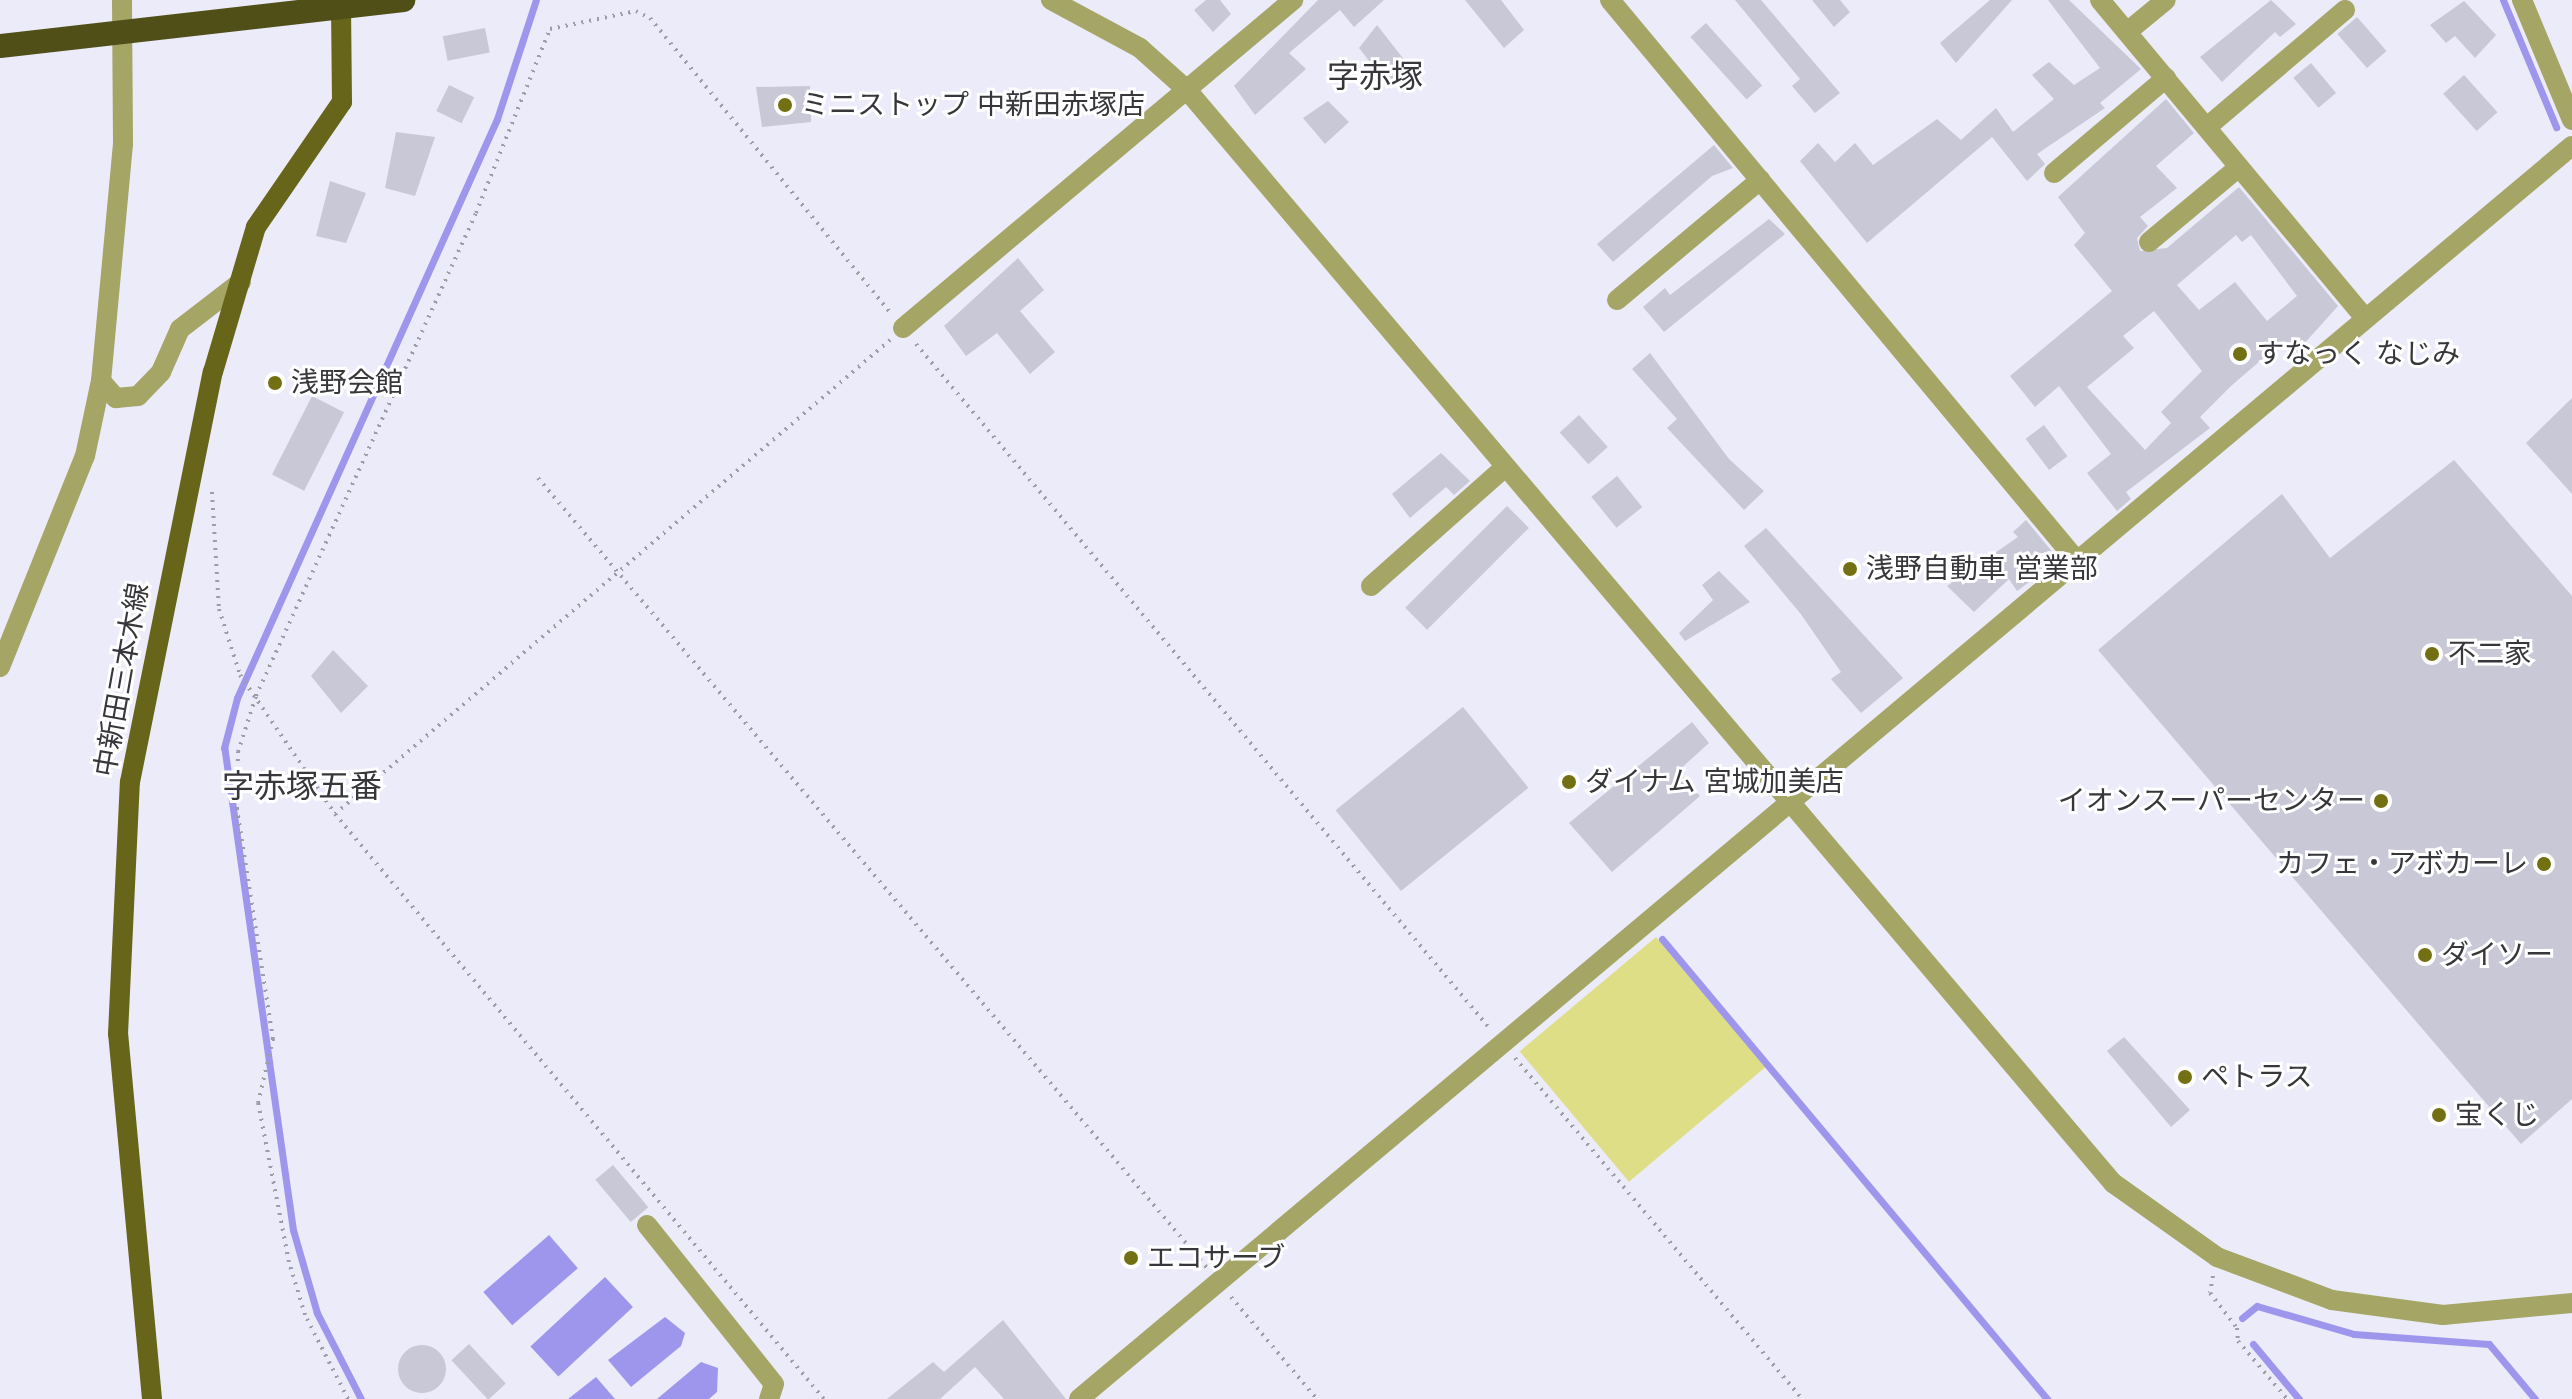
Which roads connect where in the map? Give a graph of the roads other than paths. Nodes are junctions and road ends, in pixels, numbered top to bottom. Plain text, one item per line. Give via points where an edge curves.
1 (122, 0) edge
2 (403, 0) edge
3 (1051, 0) edge
4 (1293, 0) edge
5 (1610, 0) edge
6 (2100, 0) edge
7 (2166, 0) edge
8 (2522, 0) edge
9 (341, 4) edge
10 (2345, 10) dead end
11 (2127, 32) junction
12 (0, 46) edge
13 (2166, 78) junction
14 (1187, 90) junction
15 (2572, 120) edge
16 (2207, 127) junction
17 (2572, 146) edge
18 (2239, 167) junction
19 (2054, 173) dead end
20 (1760, 180) junction
21 (2149, 242) dead end
22 (241, 282) junction
23 (1617, 300) dead end
24 (2365, 318) junction
25 (903, 328) road end
26 (101, 381) junction
27 (1505, 467) junction
28 (2077, 561) junction
29 (1371, 586) dead end
30 (0, 667) edge
31 (1791, 803) junction
32 (647, 1225) dead end
33 (2572, 1303) edge
34 (152, 1399) edge
35 (769, 1399) edge
36 (1079, 1399) edge

1 - 26 street via 123,144
2 - 9 highway
3 - 14 street via 1140,48
4 - 14 street
5 - 20 street
6 - 11 street
7 - 11 street
8 - 15 street
9 - 12 highway
9 - 22 main road, 中新田三本木線 via 342,102 274,191
10 - 16 street
11 - 13 street
13 - 16 street
13 - 19 street
14 - 25 street
14 - 27 street
16 - 18 street
17 - 24 street
18 - 21 street
18 - 24 street
20 - 23 street
20 - 28 street
22 - 26 street via 180,329 161,372 138,396 116,398
22 - 34 main road, 中新田三本木線 via 188,483 123,844 118,1034
24 - 28 street
26 - 30 street via 85,456
27 - 29 street
27 - 31 street
28 - 31 street
31 - 33 street via 2113,1183 2217,1257 2271,1282 2391,1312 2497,1314
31 - 36 street
32 - 35 street via 774,1384

